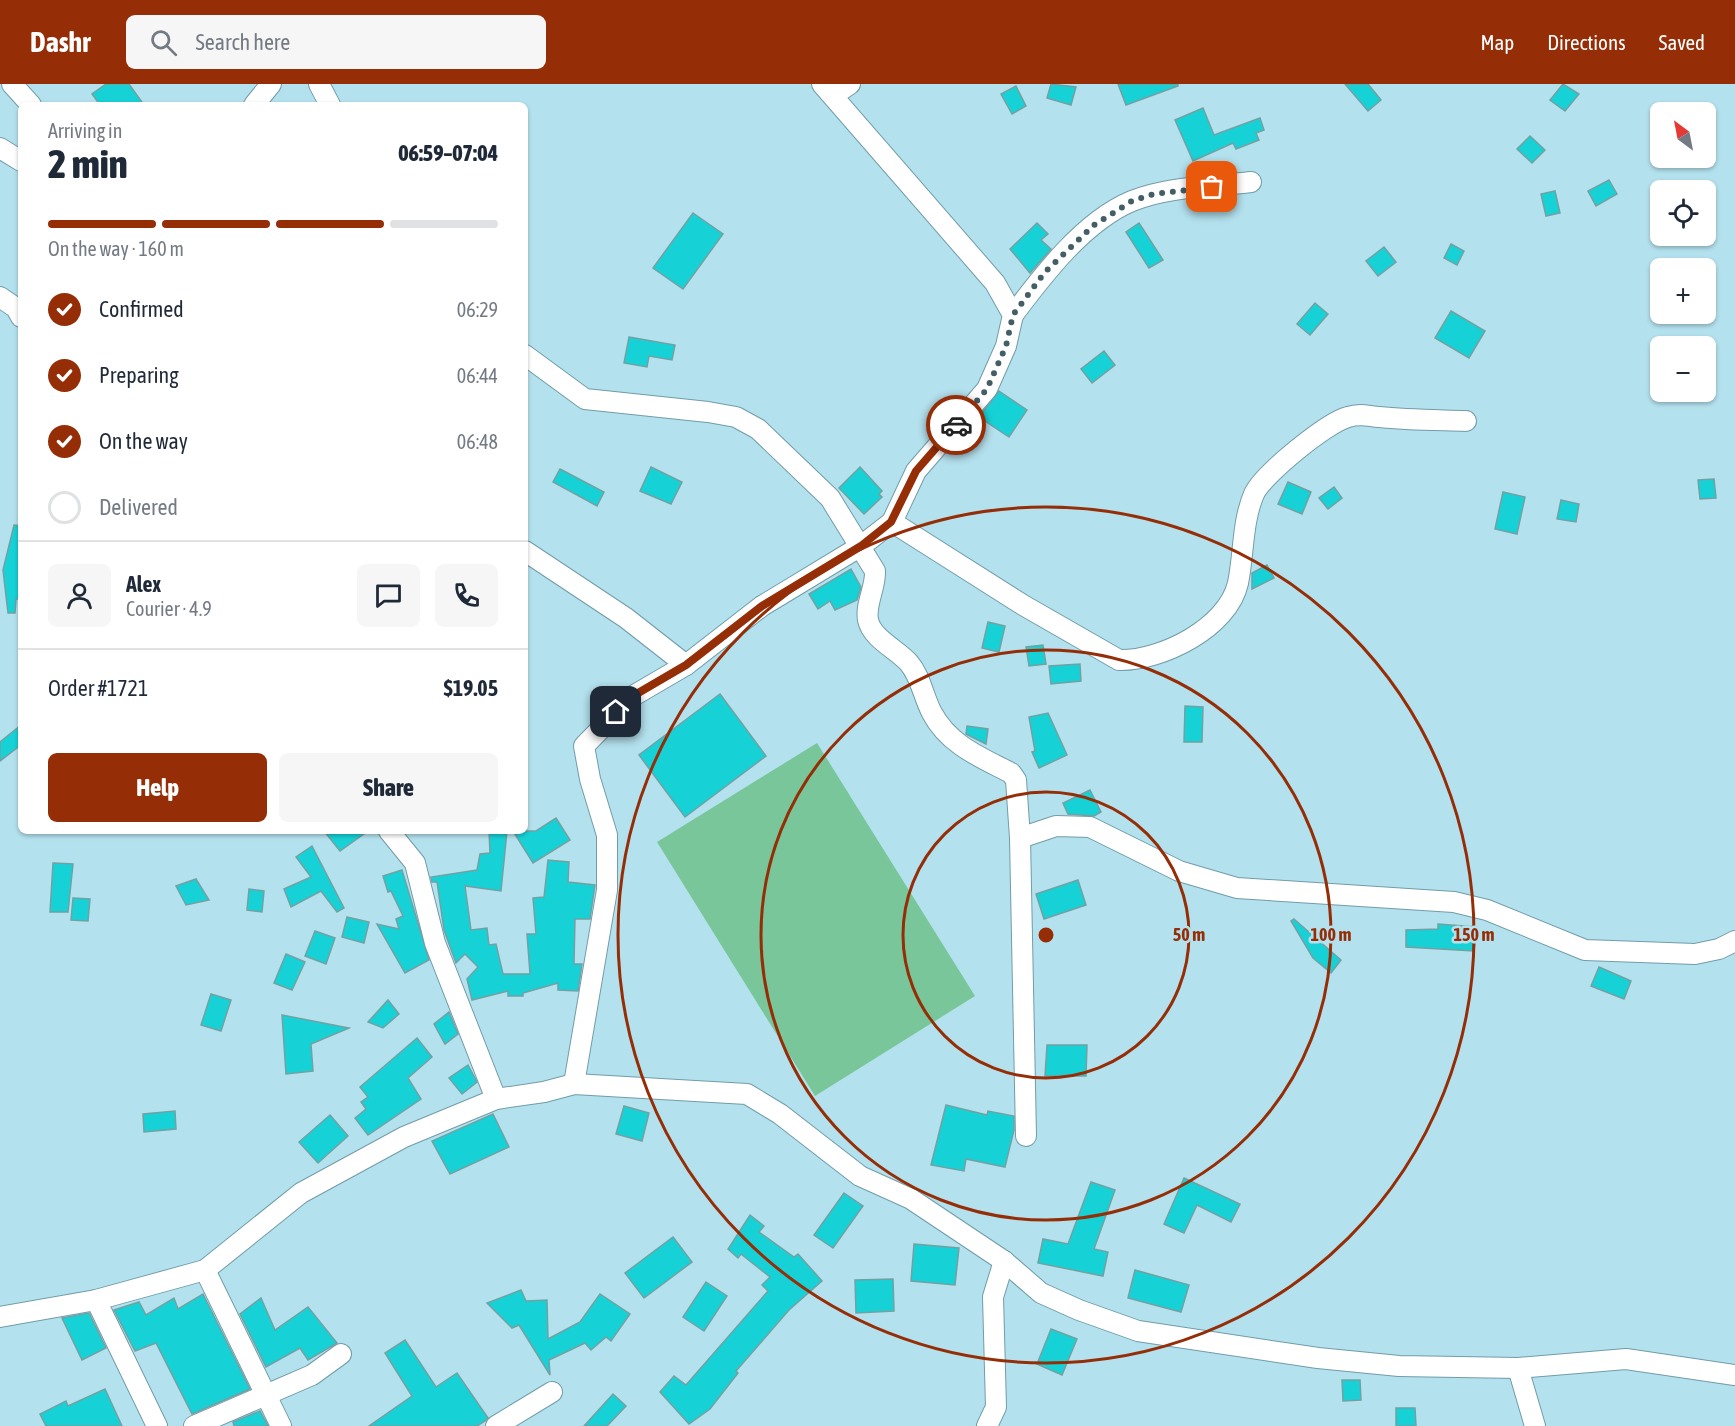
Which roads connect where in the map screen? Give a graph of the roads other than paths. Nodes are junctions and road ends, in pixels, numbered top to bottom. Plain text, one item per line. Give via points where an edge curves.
1 (12, 84) edge
2 (270, 84) edge
3 (319, 84) edge
4 (835, 88) edge
5 (29, 102) edge
6 (256, 102) edge
7 (328, 102) edge
8 (0, 148) edge
9 (18, 159) edge
10 (1251, 183) dead end
11 (1013, 315) junction
12 (528, 357) edge
13 (1466, 421) dead end
14 (891, 522) junction
15 (861, 546) junction
16 (528, 553) edge
17 (686, 665) junction
18 (391, 834) edge
19 (1020, 838) junction
20 (1735, 940) edge
21 (574, 1084) junction
22 (496, 1099) junction
23 (1026, 1136) dead end
24 (1004, 1261) junction
25 (205, 1270) junction
26 (96, 1300) junction
27 (0, 1317) edge
28 (341, 1354) dead end
29 (1518, 1368) junction
30 (1735, 1375) edge
31 (552, 1392) dead end
32 (267, 1394) junction
33 (157, 1426) edge
34 (195, 1426) edge
35 (281, 1426) edge
36 (496, 1426) edge
37 (987, 1426) edge
38 (1535, 1426) edge

1 - 5 street
2 - 6 street
3 - 7 street
4 - 11 street via 995,283
8 - 9 street
10 - 11 street via 1154,194 1112,211 1045,272
11 - 14 street via 1006,346 987,389 916,471
12 - 15 street via 585,399 708,412 736,417 758,429 830,498
13 - 14 street via 1360,414 1345,417 1279,463 1255,492 1237,586 1222,612 1210,626 1157,656 1141,659 1119,660
14 - 15 street
15 - 17 street via 762,606
15 - 19 street via 876,571 868,622 913,667 932,713 951,739 1011,773 1016,780
16 - 17 street via 626,618
17 - 21 street via 633,696 584,746 607,835 607,890
18 - 22 street via 415,863 435,943
19 - 20 street via 1056,826 1090,827 1179,871 1237,888 1454,902 1487,910 1585,950 1695,954 1719,949
19 - 23 street
21 - 22 street
21 - 24 street via 747,1094 780,1114 860,1176 911,1198
22 - 25 street via 404,1137 302,1193
24 - 29 street via 1041,1293 1138,1331 1400,1366
24 - 37 street via 993,1297 996,1407
25 - 26 street
25 - 32 street
26 - 27 street
26 - 33 street
28 - 32 street via 312,1375
29 - 30 street via 1626,1359
29 - 38 street
31 - 36 street
32 - 34 street
32 - 35 street

